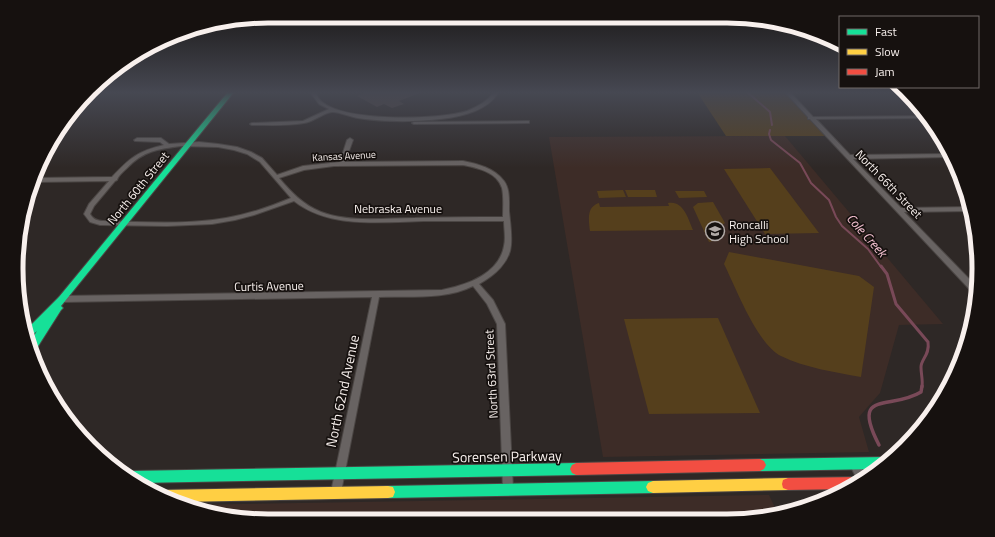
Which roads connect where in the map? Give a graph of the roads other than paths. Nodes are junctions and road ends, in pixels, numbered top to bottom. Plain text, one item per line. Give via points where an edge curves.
1 (211, 117) edge
2 (315, 117) edge
3 (368, 117) edge
4 (431, 117) edge
5 (467, 117) edge
6 (919, 117) edge
7 (810, 118) joint
8 (527, 122) dead end
9 (414, 123) dead end
10 (467, 123) junction
11 (252, 124) dead end
12 (137, 140) dead end
13 (350, 140) dead end
14 (189, 145) junction
15 (168, 146) junction
16 (945, 156) edge
17 (848, 157) junction
18 (342, 164) junction
19 (275, 176) junction
20 (115, 179) junction
21 (40, 180) edge
22 (294, 199) junction
23 (965, 209) edge
24 (899, 210) junction
25 (507, 219) junction
26 (124, 223) junction
27 (967, 281) junction
28 (971, 281) edge
29 (474, 283) junction
30 (971, 285) edge
31 (376, 295) junction
32 (62, 299) junction
33 (31, 331) edge
34 (35, 343) edge
35 (877, 462) edge
36 (854, 463) junction
37 (507, 470) junction
38 (340, 472) junction
39 (860, 475) edge
40 (139, 477) edge
41 (845, 483) edge
42 (508, 489) junction
43 (336, 492) junction
44 (177, 496) edge

1 - 14 main road, North 60th Street
2 - 11 street via 304,122
3 - 4 street
5 - 10 street
6 - 7 street
7 - 17 street, North 66th Street
8 - 10 street
9 - 10 street
12 - 15 street via 161,140
13 - 18 street
14 - 15 street
14 - 19 street via 221,146 245,151 260,159
14 - 26 main road, North 60th Street
15 - 20 street via 137,156
16 - 17 street
17 - 24 street, North 66th Street
18 - 19 street, Kansas Avenue via 310,166
18 - 25 street, Kansas Avenue via 456,162 473,165 496,175 504,186
19 - 22 street, Nebraska Avenue
20 - 21 street
20 - 26 street via 92,205 88,214 94,221
22 - 25 street, Nebraska Avenue via 316,212 346,219
22 - 26 street via 260,212 224,220
23 - 24 street
24 - 27 street, North 66th Street
25 - 29 street via 508,245 504,258 493,272
26 - 32 main road, North 60th Street
27 - 28 street
27 - 30 street, North 66th Street
29 - 31 street, Curtis Avenue via 442,293
29 - 37 street, North 63rd Street via 493,307 501,324
31 - 32 street, Curtis Avenue
31 - 38 street, North 62nd Avenue
32 - 33 main road, North 60th Street
32 - 34 main road, North 60th Street
35 - 36 main road, Sorensen Parkway
36 - 37 main road, Sorensen Parkway
36 - 39 street
37 - 38 main road, Sorensen Parkway
37 - 42 street, North 63rd Street
38 - 40 main road, Sorensen Parkway
38 - 43 street, North 62nd Avenue
41 - 42 main road
42 - 43 main road
43 - 44 main road

